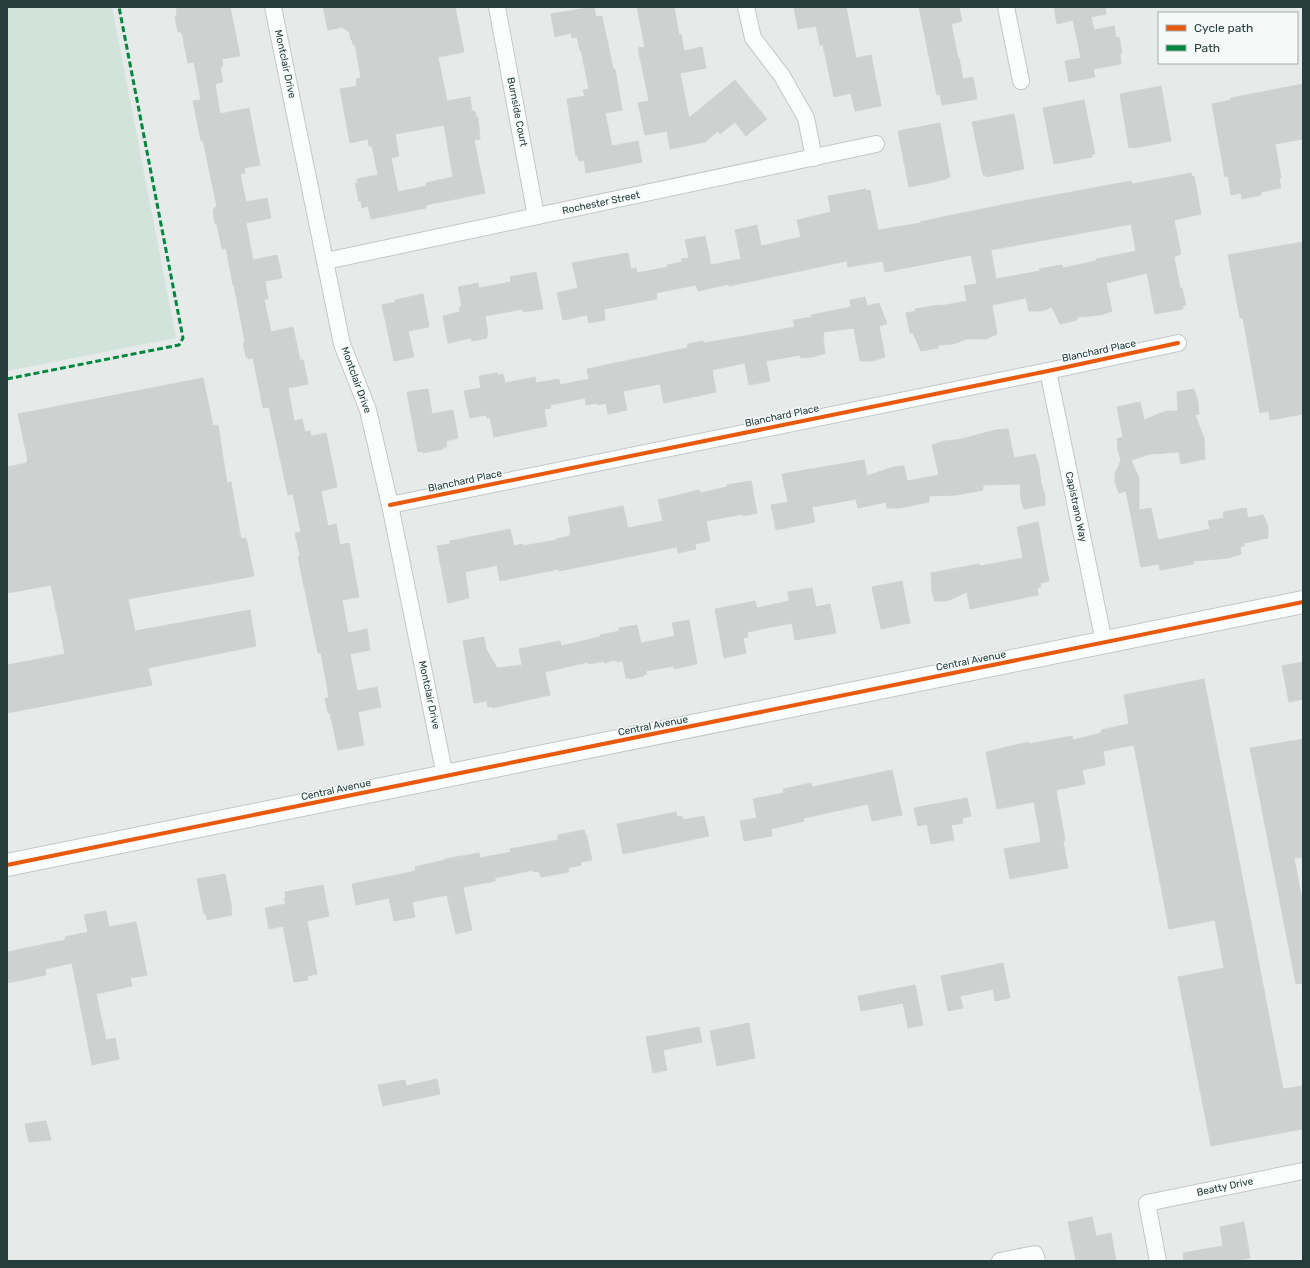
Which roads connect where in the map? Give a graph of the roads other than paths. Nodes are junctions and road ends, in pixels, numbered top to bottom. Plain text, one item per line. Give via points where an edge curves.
1 (273, 7) edge
2 (497, 7) edge
3 (746, 7) edge
4 (1006, 7) edge
5 (1021, 81) dead end
6 (876, 144) dead end
7 (814, 158) junction
8 (536, 216) junction
9 (326, 261) junction
10 (1178, 343) dead end
11 (1048, 370) junction
12 (390, 505) junction
13 (1303, 602) edge
14 (1104, 642) junction
15 (445, 776) junction
16 (7, 865) edge
17 (1303, 1171) edge
18 (1036, 1258) edge
19 (1000, 1261) edge
20 (1158, 1261) edge

1 - 9 street, Montclair Drive
2 - 8 street, Burnside Court
3 - 7 street via 753,38 782,76 806,118
4 - 5 street
6 - 7 street, Rochester Street
7 - 8 street, Rochester Street
8 - 9 street, Rochester Street
9 - 12 street, Montclair Drive via 342,344 368,410
10 - 11 street, Blanchard Place
11 - 12 street, Blanchard Place
11 - 14 street, Capistrano Way
12 - 15 street, Montclair Drive
13 - 14 main road, Central Avenue
14 - 15 main road, Central Avenue
15 - 16 main road, Central Avenue
17 - 20 street, Beatty Drive via 1147,1204
18 - 19 street

